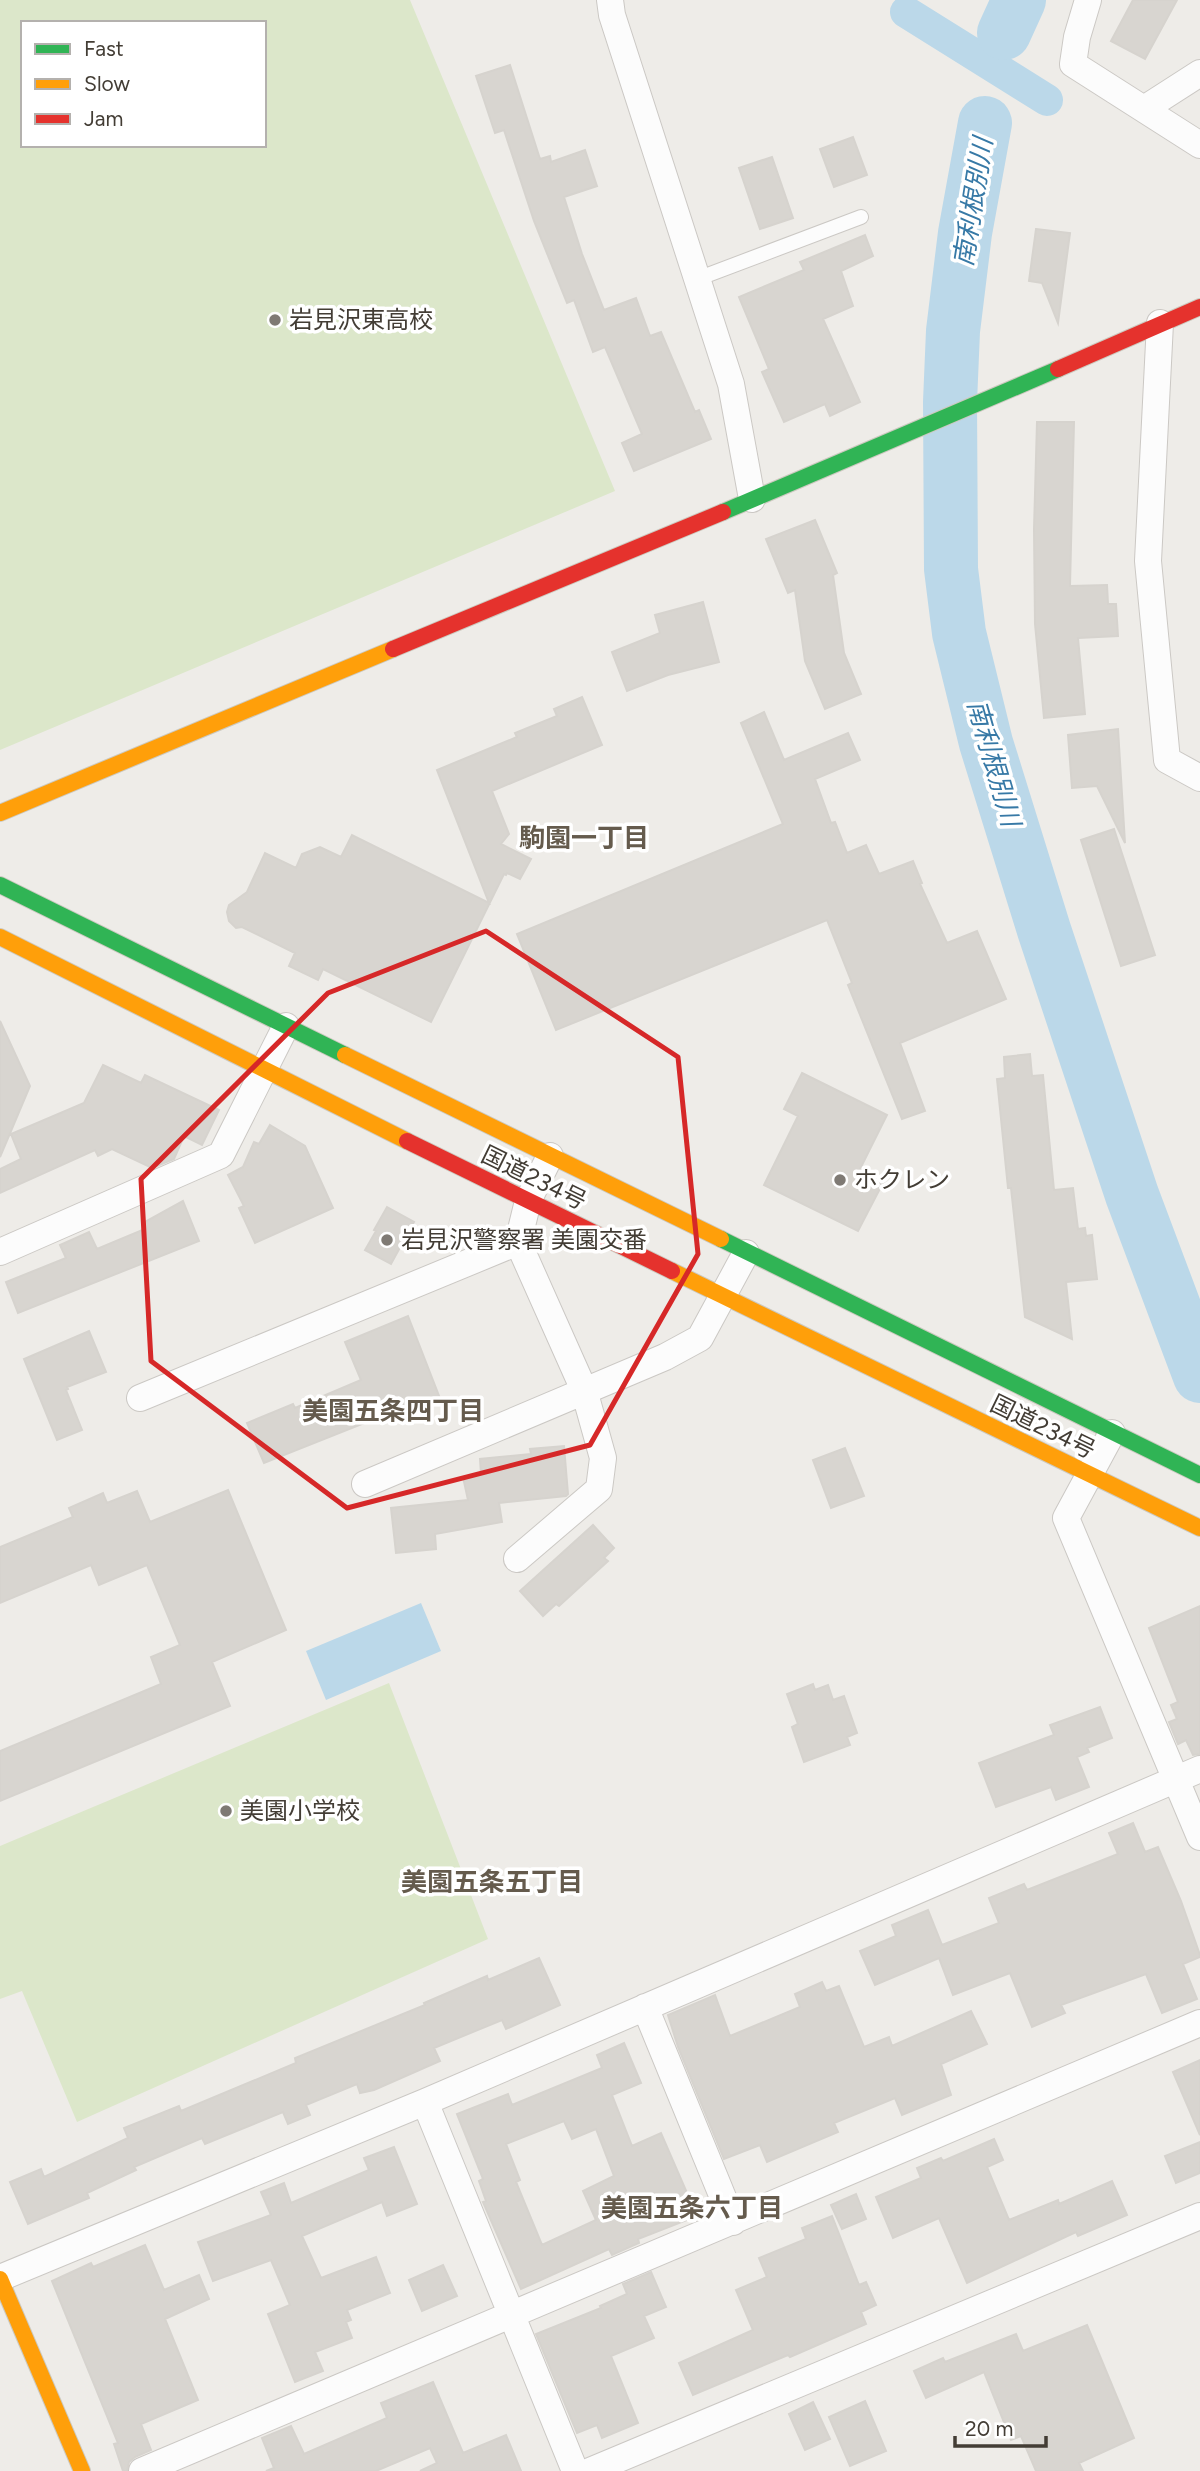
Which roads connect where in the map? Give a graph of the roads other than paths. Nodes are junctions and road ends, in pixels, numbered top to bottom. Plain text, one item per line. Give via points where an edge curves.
1 (610, 0) edge
2 (1088, 0) edge
3 (1200, 73) edge
4 (1144, 109) junction
5 (1200, 145) edge
6 (861, 217) dead end
7 (698, 279) junction
8 (1200, 307) edge
9 (1160, 323) junction
10 (752, 499) junction
11 (1200, 778) edge
12 (0, 813) edge
13 (0, 885) edge
14 (0, 937) edge
15 (286, 1026) junction
16 (265, 1068) junction
17 (550, 1156) junction
18 (528, 1201) junction
19 (518, 1242) junction
20 (0, 1252) edge
21 (746, 1253) junction
22 (723, 1295) junction
23 (584, 1390) junction
24 (140, 1398) dead end
25 (1112, 1433) junction
26 (1196, 1473) edge
27 (1089, 1475) junction
28 (365, 1484) dead end
29 (1200, 1528) edge
30 (517, 1559) dead end
31 (1200, 1769) edge
32 (1175, 1779) junction
33 (1200, 1837) edge
34 (645, 2007) junction
35 (1200, 2023) edge
36 (425, 2102) junction
37 (1200, 2216) edge
38 (733, 2222) junction
39 (0, 2278) edge
40 (512, 2316) junction
41 (82, 2471) edge
42 (142, 2471) edge
43 (575, 2471) edge
44 (590, 2471) edge

1 - 7 street
2 - 4 street via 1073,64
3 - 4 street
4 - 5 street
6 - 7 lane
7 - 10 street via 731,384
8 - 9 main road
9 - 10 main road
9 - 11 street via 1148,561 1167,760
10 - 12 main road
13 - 15 main road, 国道234号
14 - 16 main road, 国道234号
15 - 16 street
15 - 17 main road, 国道234号
16 - 18 main road, 国道234号
16 - 20 street via 220,1155
17 - 18 street
17 - 21 main road, 国道234号
18 - 19 street
18 - 22 main road, 国道234号
19 - 23 street
19 - 24 street
21 - 22 street
21 - 25 main road, 国道234号
22 - 23 street via 700,1338
22 - 27 main road, 国道234号
23 - 28 street
23 - 30 street via 604,1458 599,1489
25 - 26 main road, 国道234号
25 - 27 street
27 - 29 main road, 国道234号
27 - 32 street via 1066,1518
31 - 32 street
32 - 33 street
32 - 34 street
34 - 36 street
34 - 38 street
35 - 38 street
36 - 39 street
36 - 40 street
37 - 44 street
38 - 40 street
39 - 41 main road
40 - 42 street
40 - 43 street

